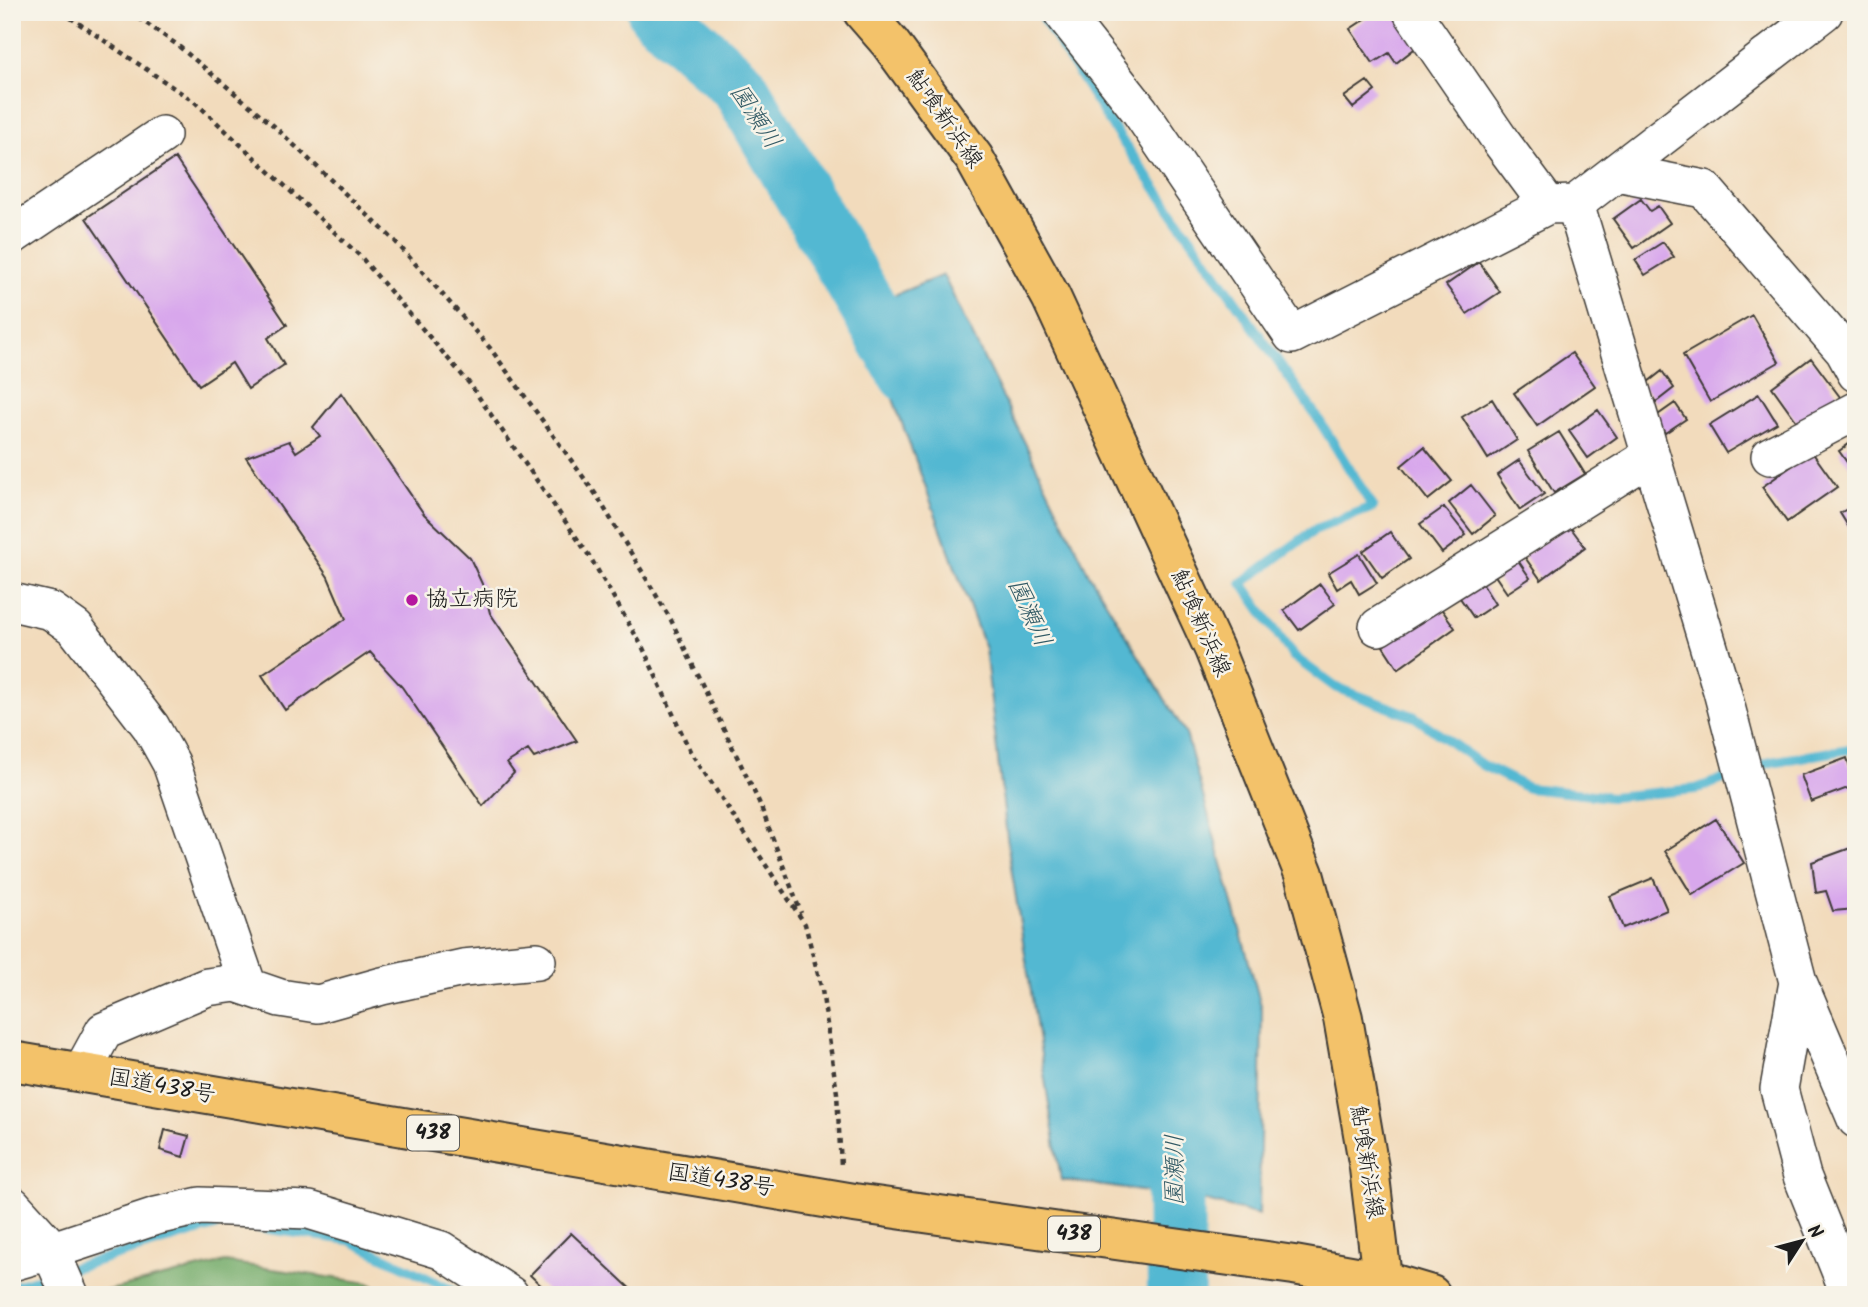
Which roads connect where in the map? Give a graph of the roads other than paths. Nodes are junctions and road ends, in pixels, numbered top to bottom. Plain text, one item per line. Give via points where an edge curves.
1 (863, 12) edge
2 (1062, 12) edge
3 (1412, 12) edge
4 (1824, 12) edge
5 (162, 135) dead end
6 (1616, 173) junction
7 (1562, 205) junction
8 (12, 236) edge
9 (1852, 356) edge
10 (1856, 411) edge
11 (1651, 456) junction
12 (1770, 456) dead end
13 (12, 602) edge
14 (1378, 627) dead end
15 (537, 961) dead end
16 (1798, 982) junction
17 (248, 987) junction
18 (12, 1061) edge
19 (81, 1073) junction
20 (1856, 1119) edge
21 (12, 1205) edge
22 (54, 1256) junction
23 (12, 1262) edge
24 (1384, 1288) edge
25 (70, 1295) edge
26 (510, 1295) edge
27 (1431, 1295) edge
28 (1850, 1295) edge

1 - 24 main road, 鮎喰新浜線 via 974,158 1051,297 1214,649 1304,874 1340,1005
2 - 7 street via 1140,111 1292,335
3 - 7 street via 1502,143
4 - 6 street
5 - 8 street
6 - 7 street
6 - 9 street via 1704,189
7 - 11 street
10 - 12 street
11 - 14 street
11 - 16 street via 1722,691
13 - 17 street via 51,611 75,628 150,727 171,763
15 - 17 street via 463,968 318,1004
16 - 20 street
16 - 28 street via 1779,1089 1802,1176
17 - 19 street via 236,983 207,988 104,1031
18 - 19 main road, 国道438号 / 438
19 - 24 main road, 国道438号 / 438 via 848,1202 1294,1265
21 - 22 street
22 - 23 street
22 - 25 street
22 - 26 street via 156,1216 200,1206 309,1210 441,1250
24 - 27 main road, 国道438号 / 438

